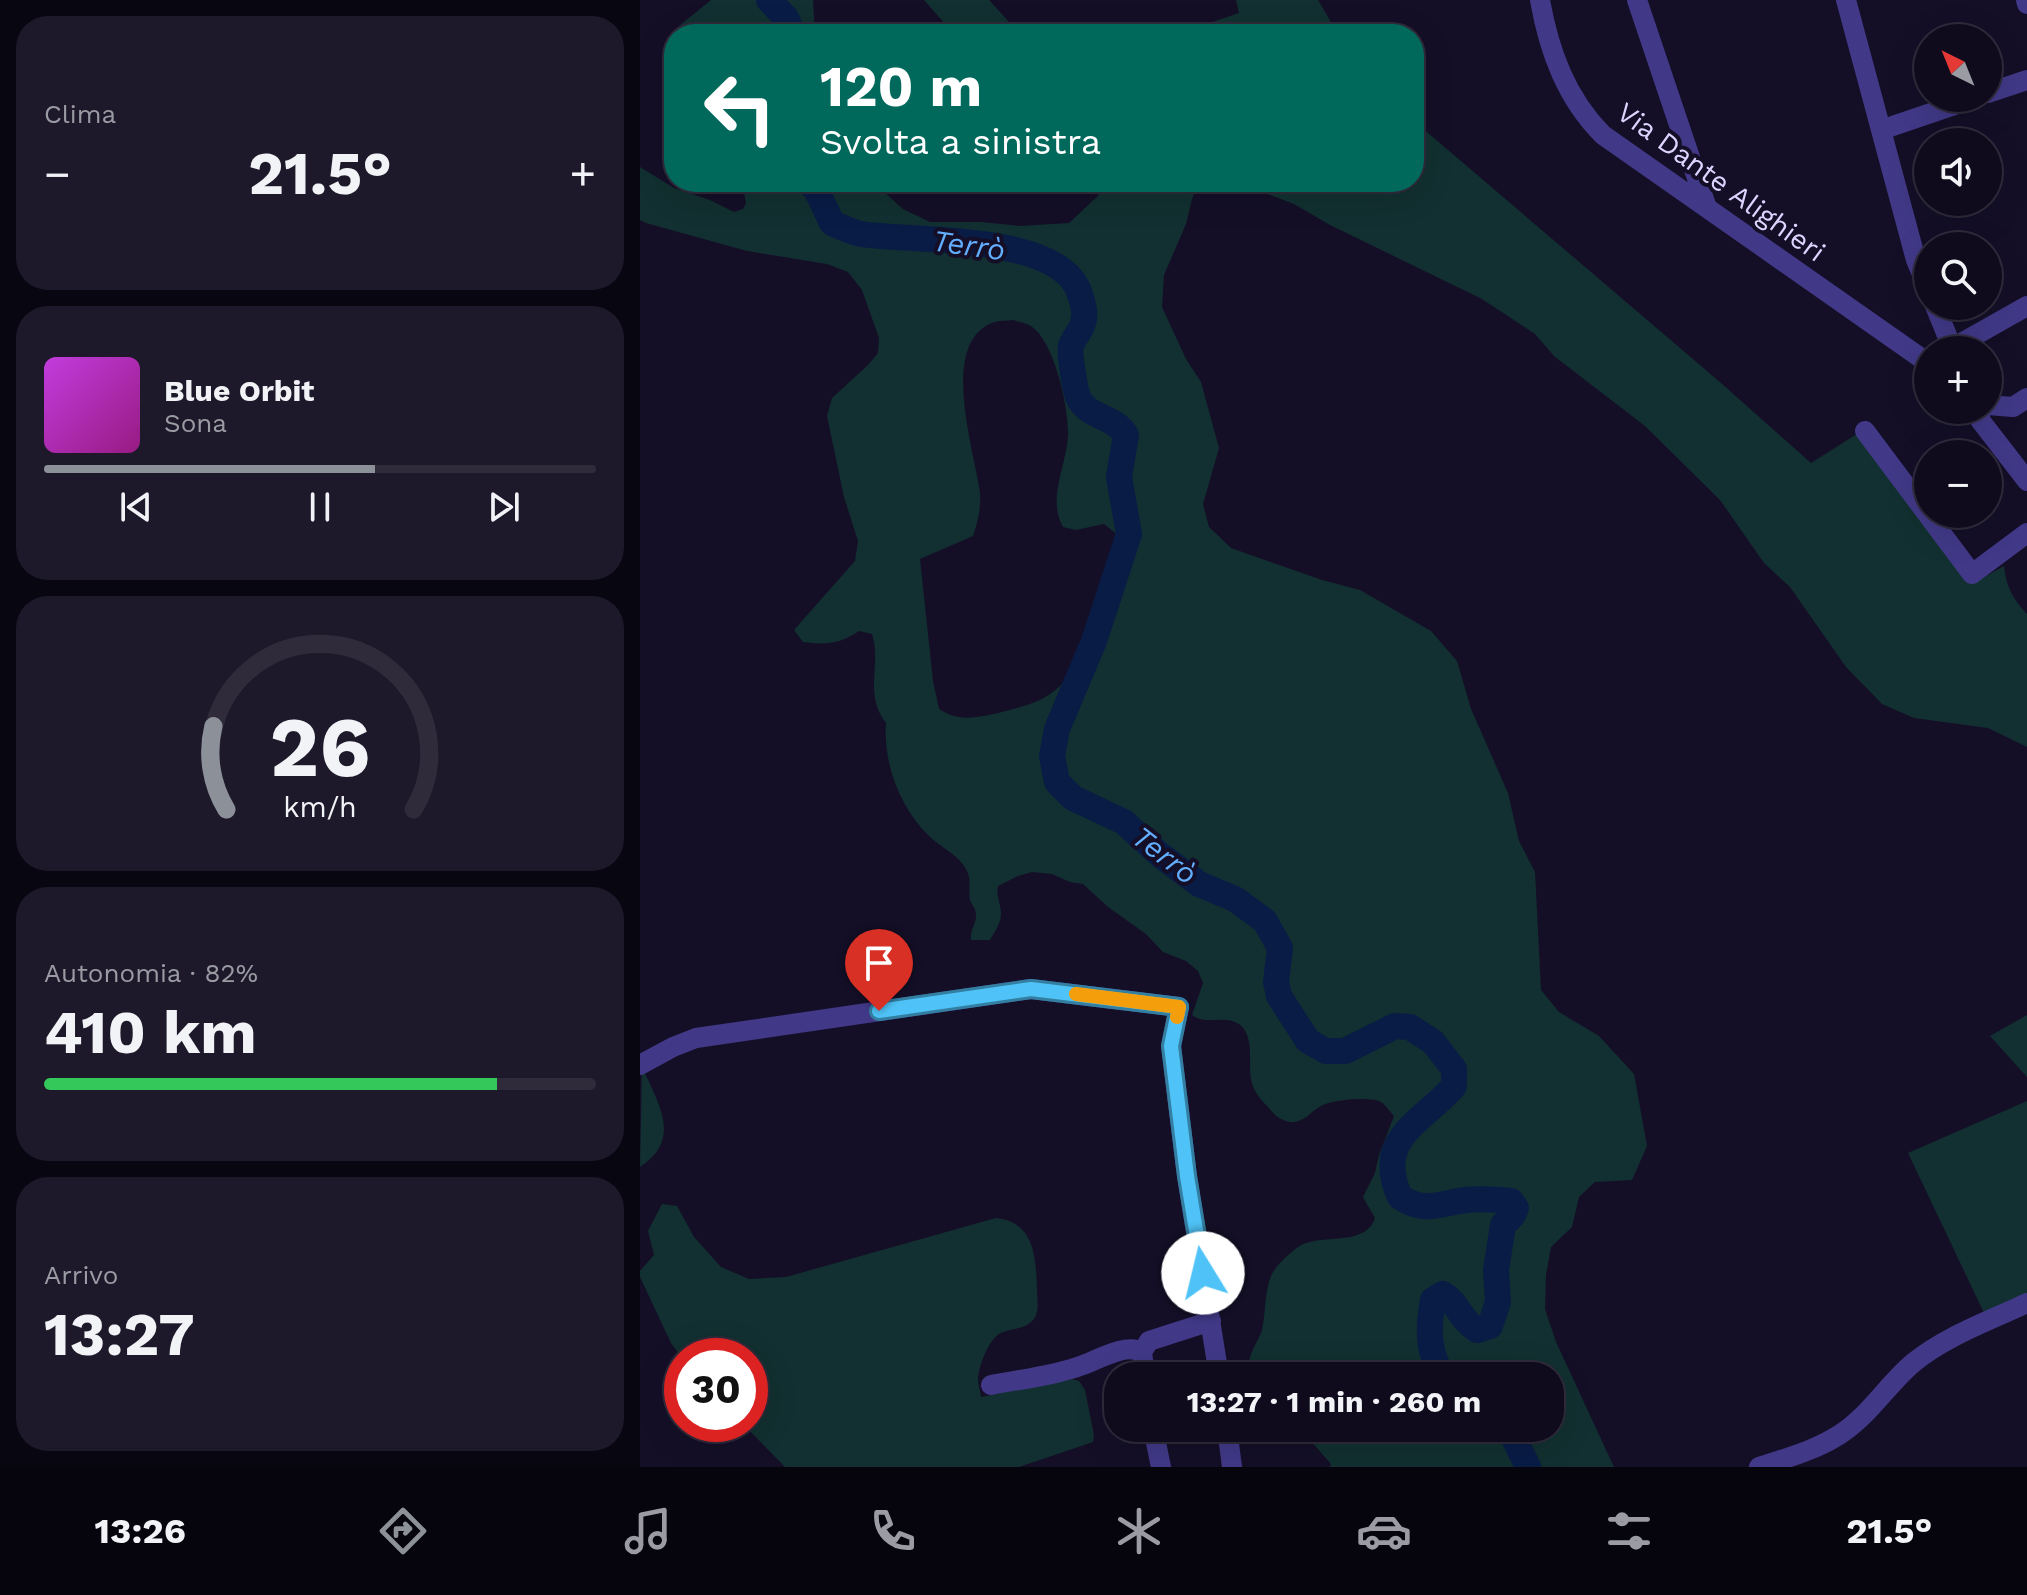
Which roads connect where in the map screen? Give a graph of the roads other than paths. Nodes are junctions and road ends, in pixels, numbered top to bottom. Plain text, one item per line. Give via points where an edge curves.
1 (1540, 0) edge
2 (1637, 0) edge
3 (1846, 0) edge
4 (2027, 80) edge
5 (2002, 88) edge
6 (1934, 112) edge
7 (1881, 130) junction
8 (1707, 208) junction
9 (1914, 253) edge
10 (2027, 306) edge
11 (1975, 336) edge
12 (1914, 353) edge
13 (2027, 398) edge
14 (2002, 406) edge
15 (1983, 424) edge
16 (1865, 431) dead end
17 (2027, 481) edge
18 (2027, 533) edge
19 (640, 1065) edge
20 (2027, 1303) edge
21 (1211, 1321) junction
22 (1142, 1352) junction
23 (1143, 1362) edge
24 (1217, 1362) edge
25 (991, 1385) dead end
26 (1156, 1442) edge
27 (1229, 1442) edge
28 (1161, 1467) edge
29 (1232, 1467) edge
30 (1759, 1467) edge

1 - 8 street, Via Dante Alighieri via 1558,67 1586,118
2 - 8 street
3 - 7 street
4 - 5 street
6 - 7 street
7 - 9 street
8 - 12 street, Via Dante Alighieri
10 - 11 street
13 - 14 street via 2013,407
15 - 17 street
16 - 18 street via 1972,574
19 - 21 street via 696,1038 1031,989 1179,1007 1171,1046
20 - 30 street via 1915,1362 1840,1435
21 - 22 street via 1149,1341
21 - 24 street
22 - 23 street
22 - 25 street via 1125,1350 1078,1367
26 - 28 street
27 - 29 street

